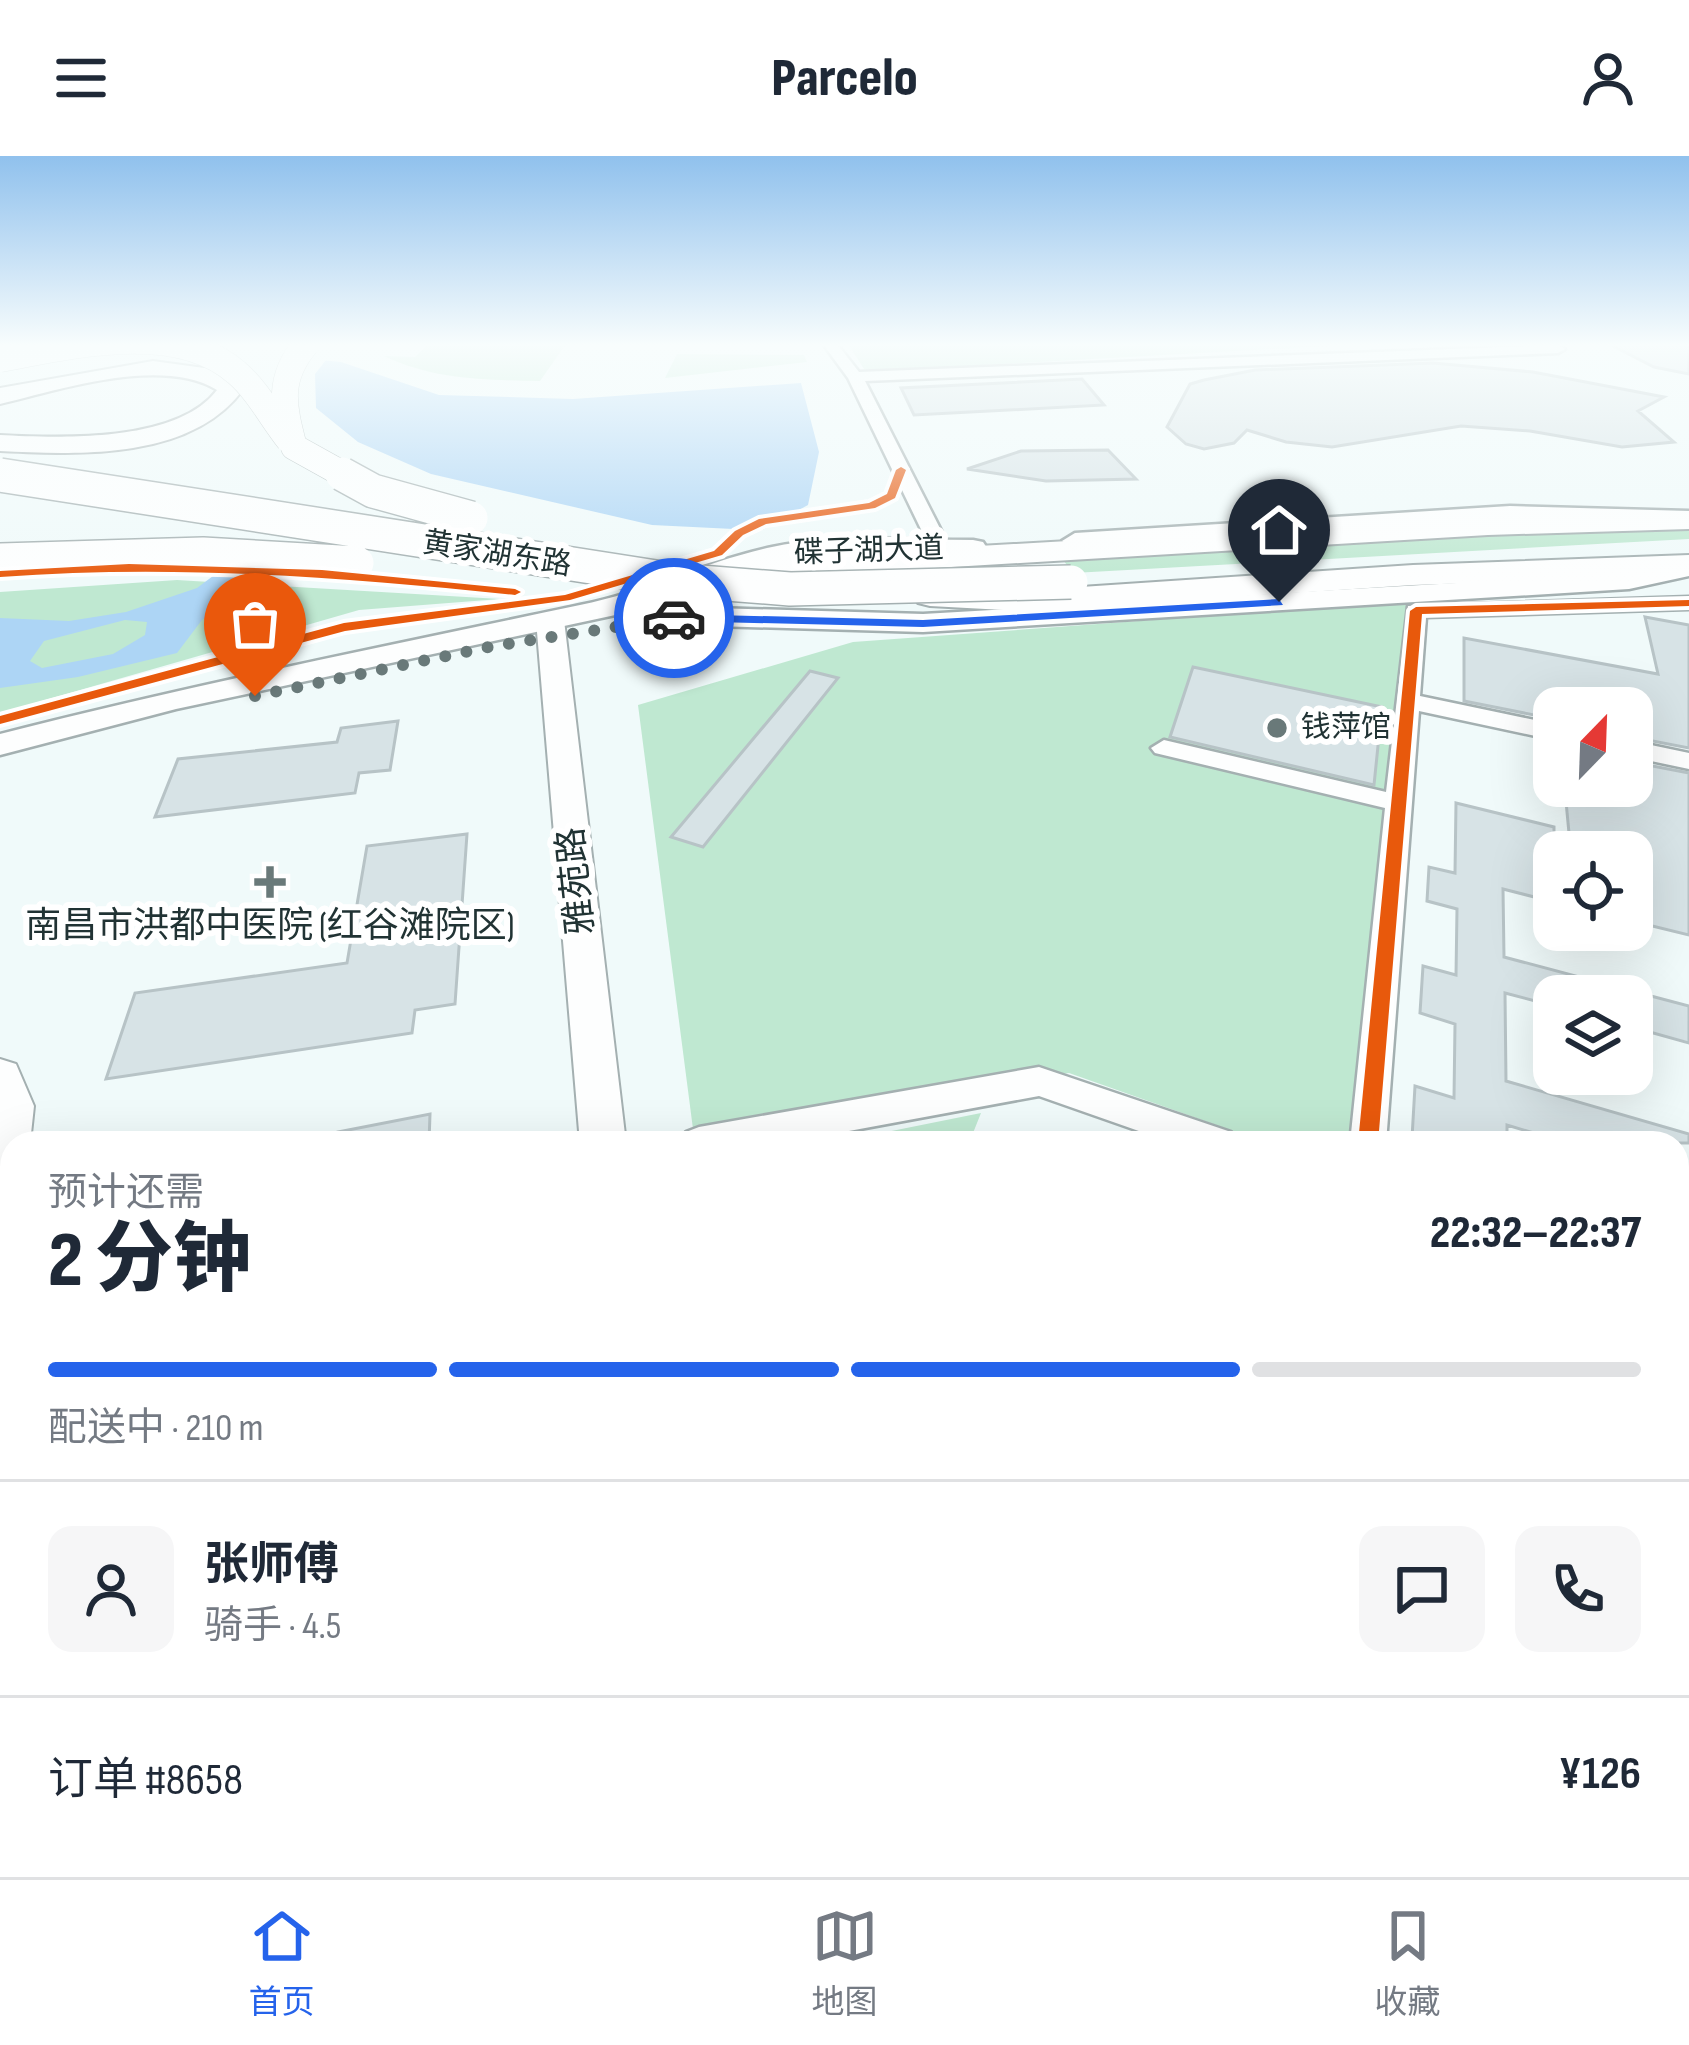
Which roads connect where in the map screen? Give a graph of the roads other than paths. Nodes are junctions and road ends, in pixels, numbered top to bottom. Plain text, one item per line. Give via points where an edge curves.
1 (186, 424) edge
2 (276, 424) edge
3 (288, 424) edge
4 (879, 424) edge
5 (0, 443) edge
6 (294, 447) junction
7 (0, 455) edge
8 (0, 475) edge
9 (1689, 520) edge
10 (941, 550) junction
11 (0, 560) edge
12 (1689, 566) edge
13 (1066, 576) dead end
14 (779, 579) junction
15 (1689, 603) edge
16 (1628, 605) junction
17 (551, 627) junction
18 (1633, 634) dead end
19 (1408, 701) junction
20 (1533, 728) edge
21 (0, 745) edge
22 (1164, 748) dead end
23 (1653, 753) edge
24 (0, 759) edge
25 (1689, 761) edge
26 (1398, 803) junction
27 (0, 1077) edge
28 (8, 1131) edge
29 (602, 1131) edge
30 (766, 1131) edge
31 (1183, 1131) edge
32 (1369, 1131) edge

1 - 5 highway via 102,442
2 - 6 highway, bridge
3 - 6 highway, bridge
4 - 10 street
6 - 14 highway, bridge via 373,491 446,514
7 - 14 highway, 黄家湖东路
8 - 14 highway, 黄家湖东路, bridge via 579,568
9 - 10 main road, 碟子湖大道 via 1510,514
9 - 14 highway via 1488,526
10 - 17 main road, 碟子湖大道 via 777,554
11 - 14 highway, bridge via 203,554 623,588
12 - 14 highway, bridge via 1021,601
12 - 17 main road, 碟子湖大道 via 1629,581 923,623 681,616
13 - 14 highway, 黄家湖东路, bridge
15 - 16 street
16 - 18 street
16 - 19 street via 1417,611
17 - 21 main road, 碟子湖大道 via 172,700
17 - 24 main road, 碟子湖大道
17 - 29 street, 雅苑路
19 - 20 street
19 - 26 street
22 - 26 street
23 - 25 street
26 - 32 street
27 - 28 street via 11,1106
30 - 31 street via 1039,1082

